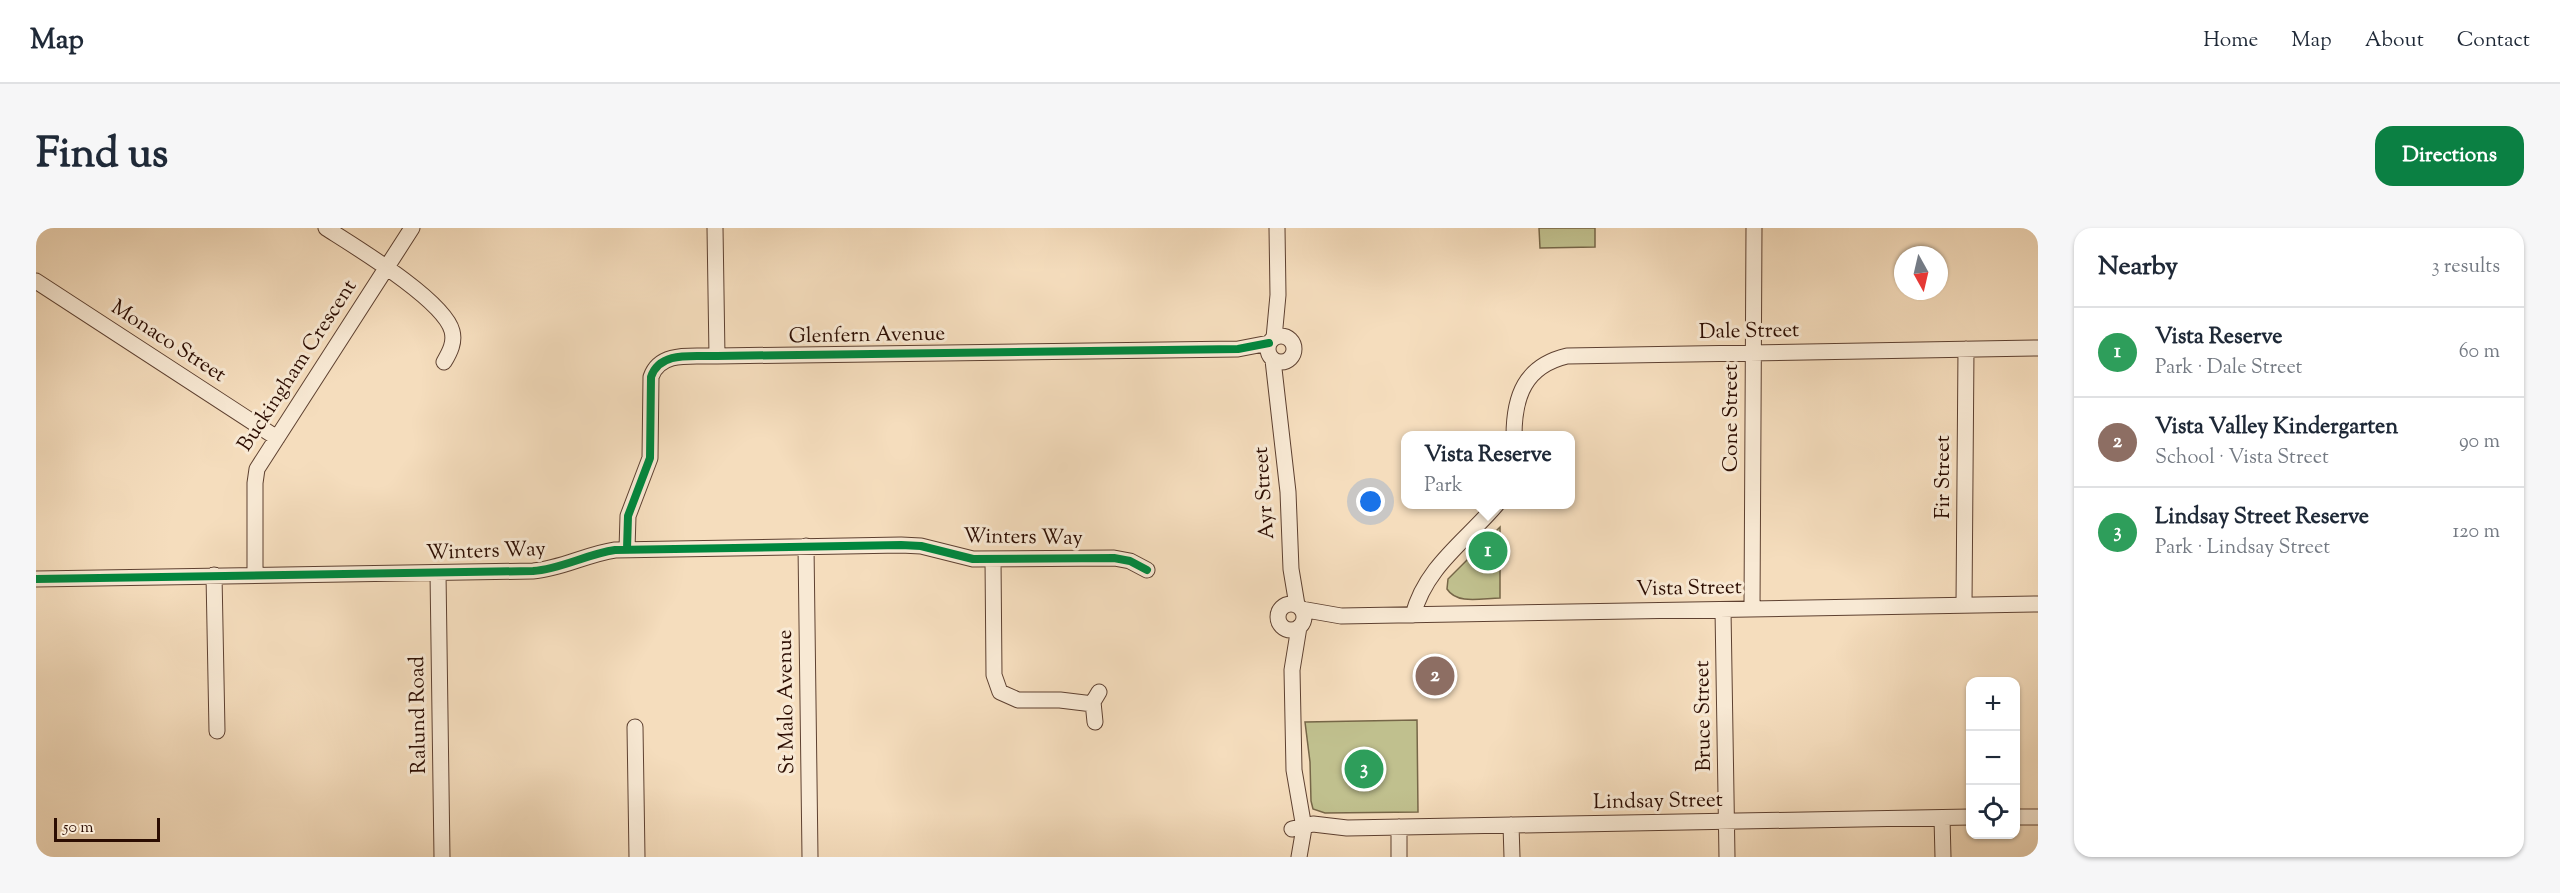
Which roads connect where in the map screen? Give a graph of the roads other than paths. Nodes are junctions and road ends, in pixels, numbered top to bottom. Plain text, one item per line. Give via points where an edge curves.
1 (326, 228) edge
2 (412, 228) edge
3 (715, 228) edge
4 (1277, 228) edge
5 (1754, 228) edge
6 (386, 268) junction
7 (36, 281) edge
8 (1278, 295) junction
9 (2038, 348) edge
10 (1272, 349) junction
11 (1966, 349) junction
12 (1292, 350) junction
13 (1754, 353) junction
14 (717, 356) junction
15 (444, 362) dead end
16 (1280, 413) junction
17 (1514, 431) edge
18 (277, 438) junction
19 (1492, 509) edge
20 (806, 546) junction
21 (627, 549) junction
22 (993, 559) junction
23 (1147, 570) dead end
24 (438, 573) junction
25 (255, 574) junction
26 (214, 575) junction
27 (36, 579) edge
28 (2038, 604) edge
29 (1964, 605) junction
30 (1752, 609) junction
31 (1723, 610) junction
32 (1413, 615) junction
33 (1294, 617) junction
34 (1095, 722) dead end
35 (634, 727) dead end
36 (217, 731) dead end
37 (1966, 817) edge
38 (2020, 817) edge
39 (2038, 817) edge
40 (1942, 818) junction
41 (1727, 822) junction
42 (1511, 825) junction
43 (1399, 827) junction
44 (1300, 829) junction
45 (442, 857) edge
46 (637, 857) edge
47 (810, 857) edge
48 (1290, 857) edge
49 (1299, 857) edge
50 (1399, 857) edge
51 (1512, 857) edge
52 (1727, 857) edge
53 (1943, 857) edge

1 - 6 street
2 - 6 street, Buckingham Crescent
3 - 14 street
4 - 8 street, Ayr Street
5 - 13 street, Cone Street
6 - 15 street via 449,323 453,342
6 - 18 street, Buckingham Crescent
7 - 18 street, Monaco Street
8 - 10 street, Ayr Street
8 - 12 street, Ayr Street
9 - 11 street, Dale Street
10 - 12 street, Glenfern Avenue via 1281,362
10 - 12 street via 1282,336
10 - 14 street, Glenfern Avenue
10 - 16 street, Ayr Street
11 - 13 street, Dale Street
11 - 29 street, Fir Street
12 - 16 street, Ayr Street
13 - 17 street, Dale Street via 1578,355 1557,359 1538,369 1524,385 1517,401
13 - 30 street, Cone Street
14 - 21 street, Glenfern Avenue via 667,359 652,372 650,458 628,516
16 - 33 street, Ayr Street
18 - 25 street, Buckingham Crescent via 255,477
19 - 32 street via 1438,564
20 - 21 street, Winters Way
20 - 22 street, Winters Way via 912,545 962,557
20 - 47 street, St Malo Avenue
21 - 24 street, Winters Way via 543,570
22 - 23 street, Winters Way via 1114,558
22 - 34 street via 994,675 1000,692 1018,700 1096,698
24 - 25 street, Winters Way
24 - 45 street, Ralund Road
25 - 26 street, Winters Way
26 - 27 street, Winters Way
26 - 36 street
28 - 29 street, Vista Street
29 - 30 street, Vista Street
30 - 31 street, Vista Street
31 - 32 street, Vista Street
31 - 41 street, Bruce Street
32 - 33 street, Vista Street
33 - 44 street, Ayr Street via 1294,770 1290,802
35 - 46 street
37 - 40 street, Lindsay Street
38 - 39 street
40 - 41 street, Lindsay Street
40 - 53 street
41 - 42 street, Lindsay Street
41 - 52 street, Bruce Street
42 - 43 street, Lindsay Street
42 - 51 street
43 - 44 street, Lindsay Street
43 - 50 street
44 - 48 street, Ayr Street
44 - 49 street, Ayr Street

